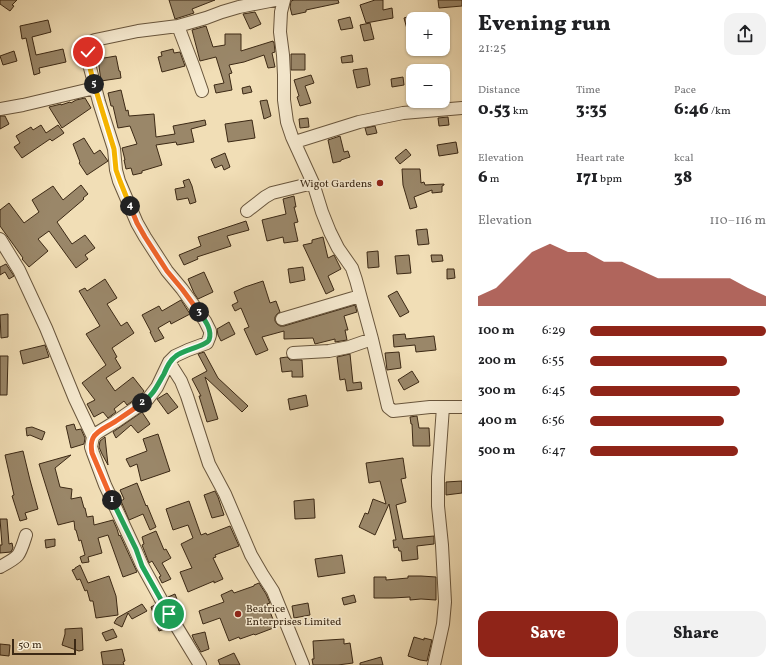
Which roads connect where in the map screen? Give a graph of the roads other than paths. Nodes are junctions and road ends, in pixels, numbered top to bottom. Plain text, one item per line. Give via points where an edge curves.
1 (275, 0) edge
2 (284, 0) edge
3 (178, 26) junction
4 (95, 88) junction
5 (202, 91) dead end
6 (462, 108) edge
7 (0, 109) edge
8 (294, 142) junction
9 (313, 183) junction
10 (247, 211) dead end
11 (0, 239) edge
12 (360, 296) junction
13 (282, 319) dead end
14 (372, 339) junction
15 (293, 353) dead end
16 (169, 362) junction
17 (443, 407) junction
18 (462, 407) edge
19 (93, 437) junction
20 (26, 535) dead end
21 (0, 567) edge
22 (200, 665) edge
23 (303, 665) edge
24 (434, 665) edge

1 - 3 street via 239,7
2 - 8 street via 280,32 284,100 287,122
3 - 4 street via 138,31 91,42 88,58
3 - 5 street
4 - 7 street
4 - 16 street via 114,149 116,170 137,223 167,271 210,331 207,343 175,356
6 - 8 street via 403,113 359,122
8 - 9 street
9 - 10 street via 272,193
9 - 12 street via 330,232 352,268
11 - 19 street via 19,270
12 - 13 street
12 - 14 street
14 - 15 street via 329,351
14 - 17 street via 388,407 394,411
16 - 19 street via 157,387 147,400
16 - 23 street via 188,396 209,464 251,555 273,592
17 - 18 street
17 - 24 street via 438,506 445,602
19 - 22 street via 92,453 142,566
20 - 21 street via 19,555

